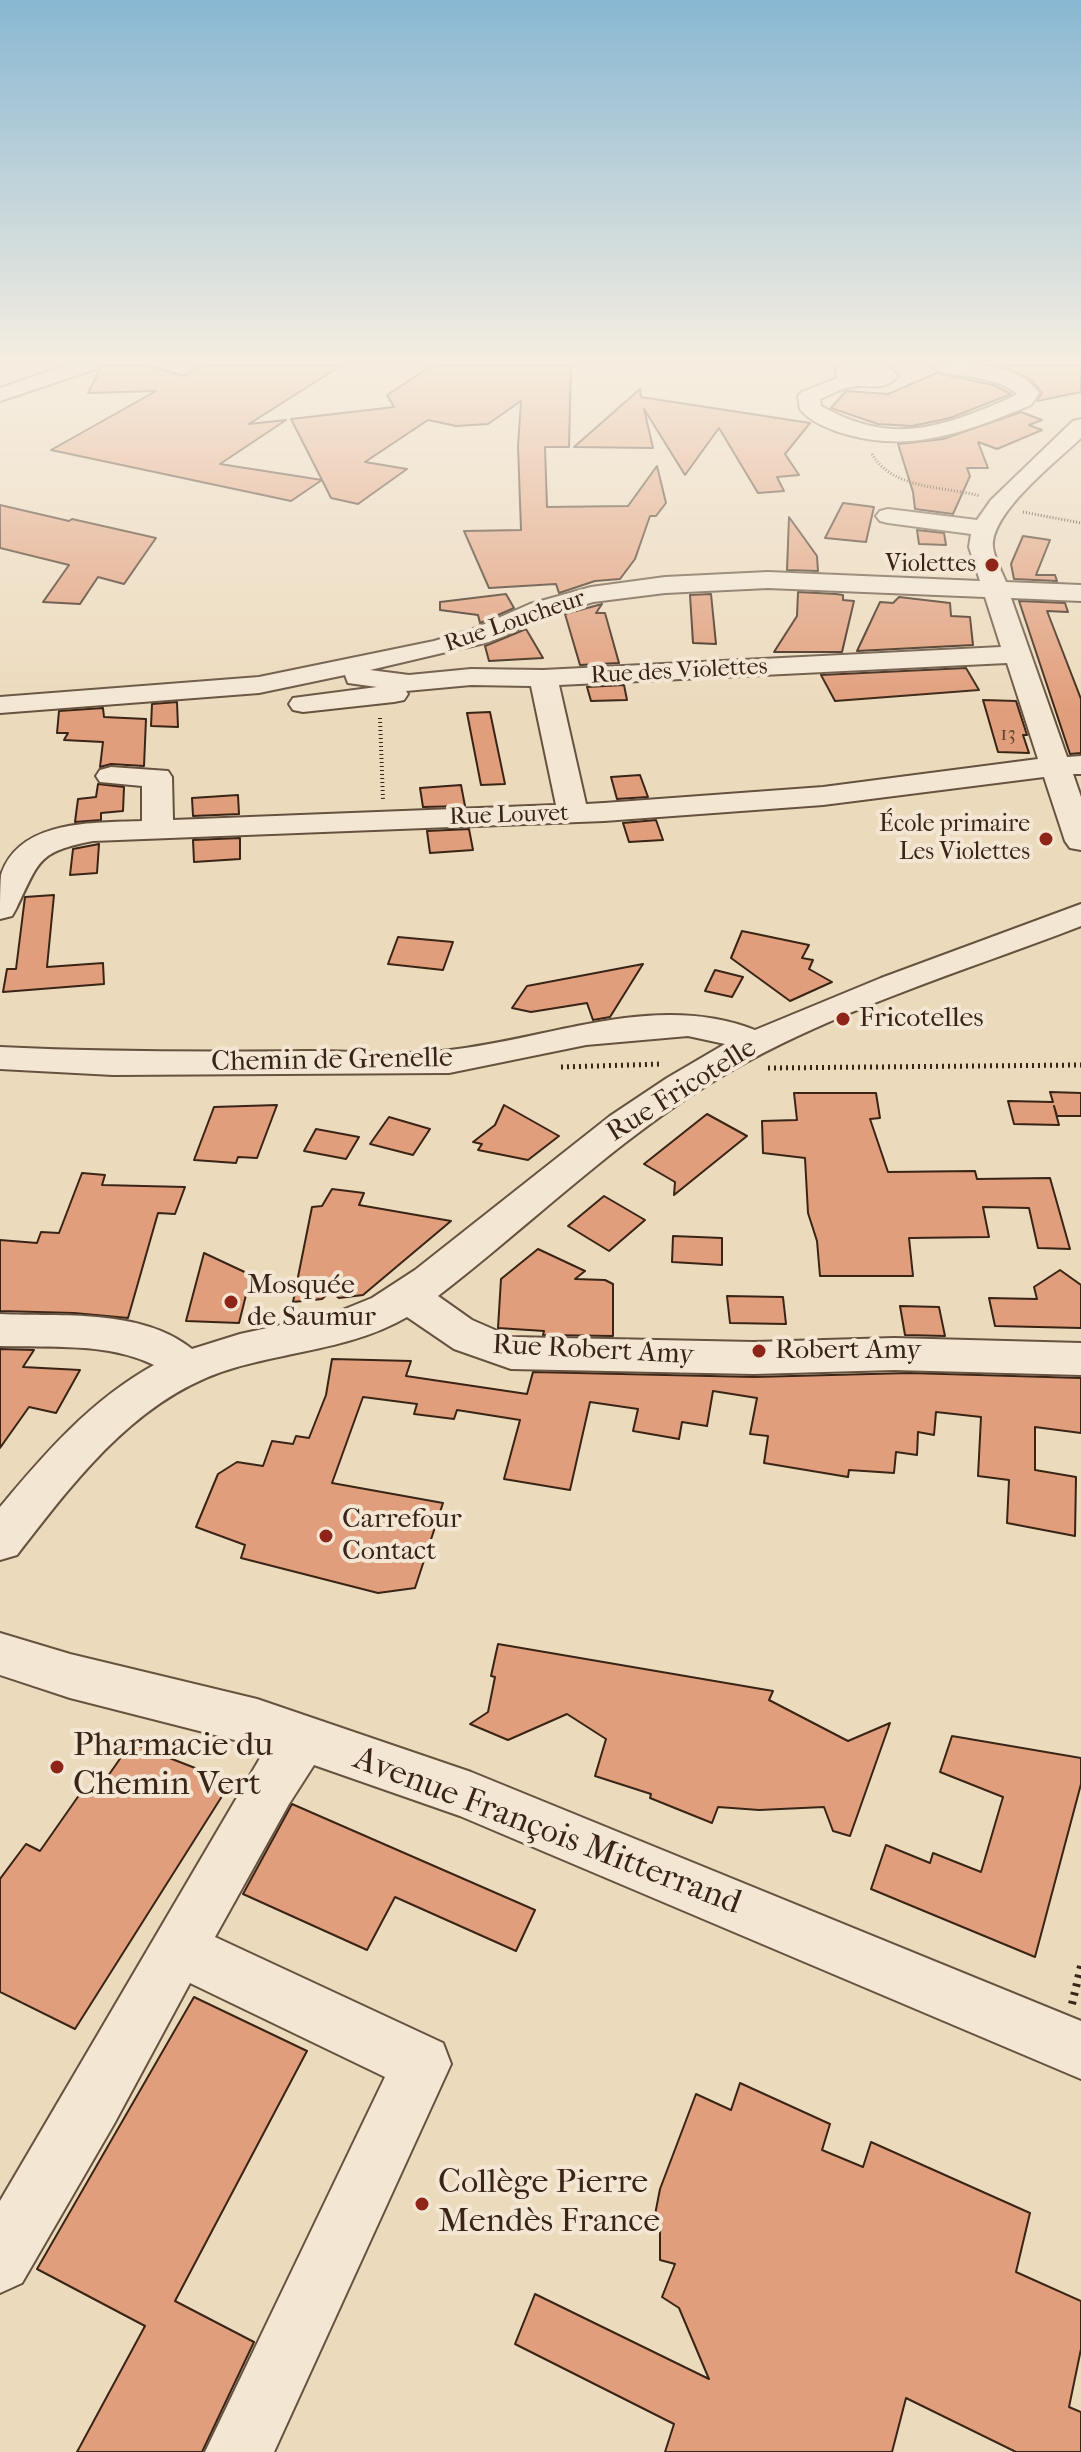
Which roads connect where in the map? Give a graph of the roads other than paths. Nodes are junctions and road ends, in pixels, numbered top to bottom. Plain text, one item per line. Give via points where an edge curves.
1 (1026, 479) edge
2 (888, 516) dead end
3 (984, 528) junction
4 (994, 590) junction
5 (1081, 593) edge
6 (1016, 654) junction
7 (346, 668) junction
8 (544, 683) junction
9 (303, 704) dead end
10 (0, 705) edge
11 (1068, 766) edge
12 (111, 776) dead end
13 (573, 813) junction
14 (158, 829) junction
15 (1081, 841) edge
16 (0, 909) edge
17 (1081, 914) edge
18 (0, 1037) edge
19 (755, 1043) junction
20 (0, 1052) edge
21 (0, 1058) edge
22 (409, 1296) junction
23 (0, 1330) edge
24 (1081, 1359) edge
25 (186, 1368) junction
26 (0, 1541) edge
27 (0, 1654) edge
28 (303, 1738) junction
29 (178, 1948) junction
30 (1081, 2050) edge
31 (0, 2261) edge
32 (239, 2452) edge

1 - 3 street
2 - 3 street
3 - 4 street via 981,547
4 - 5 street, Rue Loucheur
4 - 6 street
4 - 7 street, Rue Loucheur via 768,580 631,589 539,610 438,648
6 - 8 street, Rue des Violettes
6 - 11 street
7 - 8 street, Rue des Violettes via 364,680 383,682 471,677
7 - 10 street, Rue Loucheur via 259,685
8 - 9 street
8 - 13 street
11 - 13 street, Rue Louvet via 823,796
11 - 15 street
12 - 14 street via 157,777
13 - 14 street, Rue Louvet
14 - 16 street, Rue Louvet via 93,832 47,841 27,855
17 - 19 street, Rue Fricotelle
18 - 20 street
19 - 21 street, Chemin de Grenelle via 688,1025 586,1034 449,1062 113,1064
19 - 22 street, Rue Fricotelle via 630,1121
22 - 24 street, Rue Robert Amy via 483,1348 511,1353
22 - 25 street via 349,1325
23 - 25 street via 126,1336 160,1347
25 - 26 street via 102,1422
27 - 28 street, Avenue François Mitterrand
28 - 29 street
28 - 30 street, Avenue François Mitterrand via 471,1796
29 - 31 street
29 - 32 street via 422,2064

